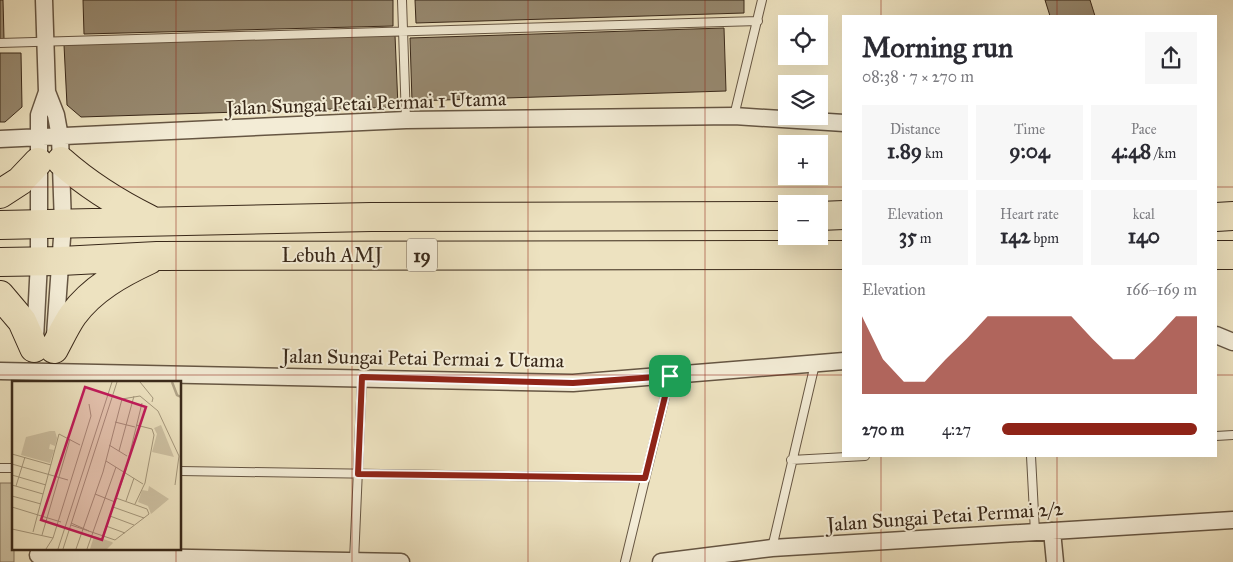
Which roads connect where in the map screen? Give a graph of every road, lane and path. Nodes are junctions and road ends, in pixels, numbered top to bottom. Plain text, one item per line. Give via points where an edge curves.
1 (44, 0) edge
2 (402, 0) edge
3 (762, 0) edge
4 (758, 21) junction
5 (403, 31) junction
6 (45, 42) junction
7 (0, 43) edge
8 (734, 116) junction
9 (406, 120) junction
10 (842, 124) edge
11 (0, 139) edge
12 (49, 150) junction
13 (0, 194) edge
14 (778, 216) edge
15 (828, 216) edge
16 (842, 216) edge
17 (1217, 216) edge
18 (1233, 216) edge
19 (154, 221) junction
20 (50, 224) junction
21 (0, 225) edge
22 (842, 255) edge
23 (1217, 255) edge
24 (1233, 255) edge
25 (157, 256) junction
26 (0, 262) edge
27 (50, 262) junction
28 (0, 295) edge
29 (1217, 335) edge
30 (1233, 342) edge
31 (842, 361) edge
32 (815, 364) junction
33 (44, 368) edge
34 (0, 371) edge
35 (670, 376) junction
36 (362, 377) junction
37 (1233, 435) edge
38 (1217, 436) edge
39 (846, 457) edge
40 (1031, 457) edge
41 (791, 460) junction
42 (181, 471) edge
43 (358, 474) junction
44 (645, 478) junction
45 (1233, 520) edge
46 (1052, 531) junction
47 (1035, 532) junction
48 (772, 548) junction
49 (38, 555) edge
50 (127, 559) edge
51 (222, 560) edge
52 (302, 561) edge
53 (354, 561) edge
54 (392, 562) edge
55 (401, 562) edge
56 (625, 562) edge
57 (660, 562) edge
58 (1055, 562) edge

1 - 6 street
2 - 5 lane
3 - 4 lane
4 - 5 lane
4 - 8 lane
5 - 6 lane
5 - 9 lane
6 - 7 lane
6 - 12 street via 47,92 56,116
8 - 9 street, Jalan Sungai Petai Permai 1 Utama
8 - 10 street, Jalan Sungai Petai Permai 1 Utama
9 - 12 street, Jalan Sungai Petai Permai 1 Utama
11 - 12 street, Jalan Sungai Petai Permai 1 Utama
12 - 13 highway via 20,181
12 - 19 highway via 77,175 120,205
12 - 20 street
12 - 20 street
14 - 19 highway, Lebuh AMJ / 19
15 - 16 highway
17 - 18 highway
19 - 20 highway, Lebuh AMJ / 19
20 - 21 highway, Lebuh AMJ / 19
20 - 27 street
20 - 27 street
22 - 25 highway, Lebuh AMJ / 19
23 - 24 highway
25 - 27 highway, Lebuh AMJ / 19
25 - 33 highway via 119,274 93,295 73,315
26 - 27 highway, Lebuh AMJ / 19
27 - 33 street
27 - 33 street
28 - 33 highway via 22,321
29 - 30 street
31 - 32 street, Jalan Sungai Petai Permai 2 Utama
32 - 35 street, Jalan Sungai Petai Permai 2 Utama
32 - 41 lane
33 - 34 street, Jalan Sungai Petai Permai 2 Utama
33 - 36 street, Jalan Sungai Petai Permai 2 Utama
35 - 36 street, Jalan Sungai Petai Permai 2 Utama via 573,383
35 - 44 lane
36 - 43 lane
37 - 38 lane
39 - 41 lane
40 - 47 lane
41 - 48 lane
42 - 43 lane
43 - 44 lane
43 - 53 lane
44 - 56 lane
45 - 46 street, Jalan Sungai Petai Permai 2/2
46 - 47 street, Jalan Sungai Petai Permai 2/2
46 - 58 street
47 - 48 street, Jalan Sungai Petai Permai 2/2
48 - 57 street, Jalan Sungai Petai Permai 2/2
49 - 50 street
50 - 51 street
51 - 52 street
52 - 53 street
53 - 54 street
54 - 55 street

